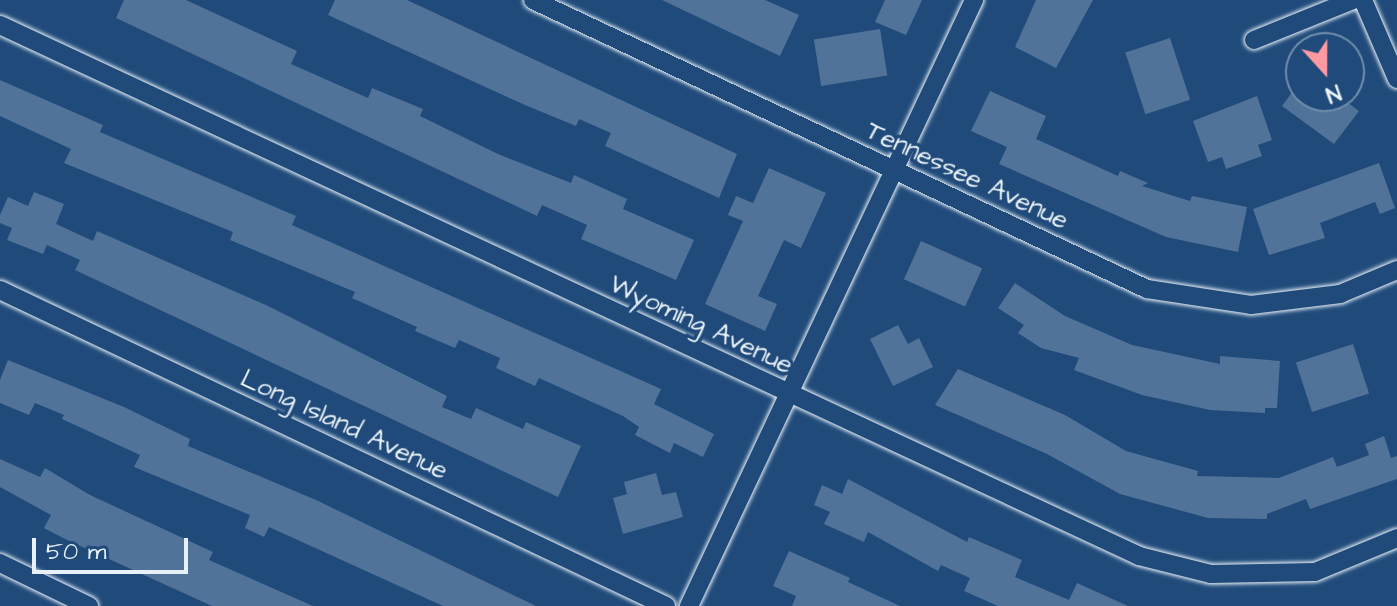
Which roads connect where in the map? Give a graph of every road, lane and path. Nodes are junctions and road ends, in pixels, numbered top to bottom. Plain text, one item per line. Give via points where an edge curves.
1 (533, 0) edge
2 (974, 0) edge
3 (1353, 0) edge
4 (1363, 0) edge
5 (0, 25) edge
6 (1254, 40) dead end
7 (1397, 79) edge
8 (894, 171) junction
9 (1397, 270) edge
10 (0, 290) edge
11 (789, 396) junction
12 (1397, 538) edge
13 (0, 563) edge
14 (89, 606) edge
15 (666, 606) edge
16 (689, 606) edge

1 - 8 street, Tennessee Avenue
2 - 8 street
3 - 6 street
4 - 7 street
5 - 11 street, Wyoming Avenue
8 - 9 street, Tennessee Avenue via 1147,289 1202,301 1298,301 1340,294
8 - 11 street
10 - 15 street, Long Island Avenue
11 - 12 street, Wyoming Avenue via 1139,556 1211,574 1315,572
11 - 16 street
13 - 14 street

